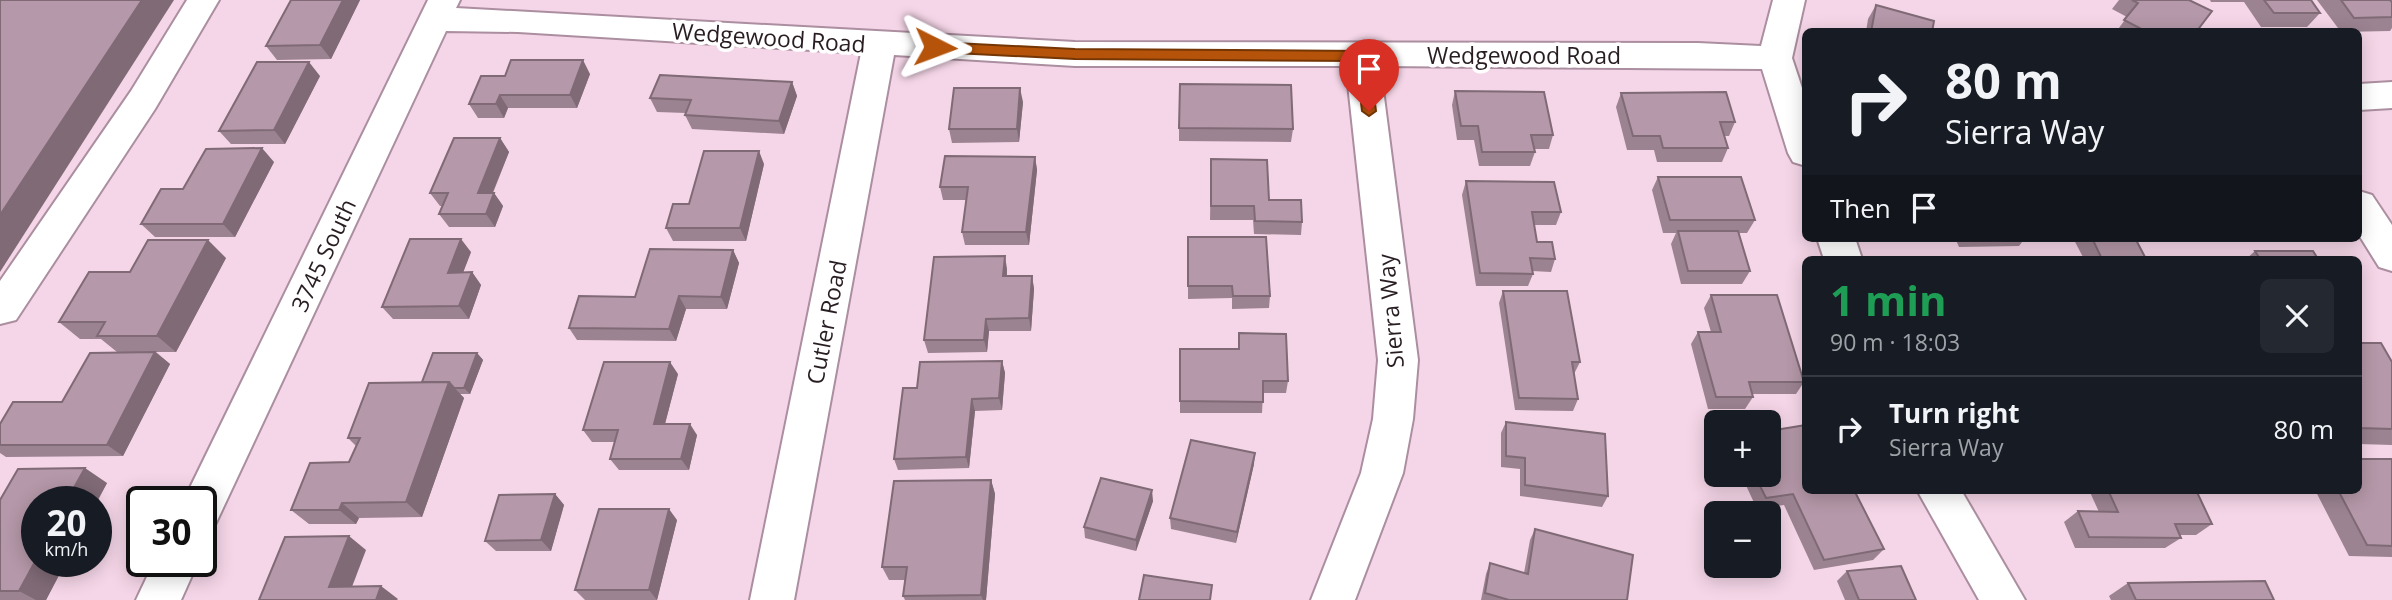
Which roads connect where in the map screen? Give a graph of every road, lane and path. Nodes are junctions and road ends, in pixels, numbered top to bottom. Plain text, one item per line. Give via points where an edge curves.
1 (203, 0) edge
2 (1789, 0) edge
3 (439, 10) edge
4 (879, 44) junction
5 (1362, 56) junction
6 (1774, 58) junction
7 (2392, 95) edge
8 (2362, 97) edge
9 (1802, 141) edge
10 (2362, 210) edge
11 (2392, 256) edge
12 (2, 309) dead end
13 (212, 486) edge
14 (1940, 494) edge
15 (169, 577) edge
16 (158, 600) edge
17 (772, 600) edge
18 (1333, 600) edge
19 (2003, 600) edge

1 - 12 street
2 - 6 street
3 - 4 street, Wedgewood Road via 519,21
3 - 13 street, 3745 South
4 - 5 street, Wedgewood Road via 1075,54
4 - 17 street, Cutler Road
5 - 6 street, Wedgewood Road
5 - 18 street, Sierra Way via 1398,360 1382,473
6 - 9 street
7 - 8 street
10 - 11 street
14 - 19 street
15 - 16 street

